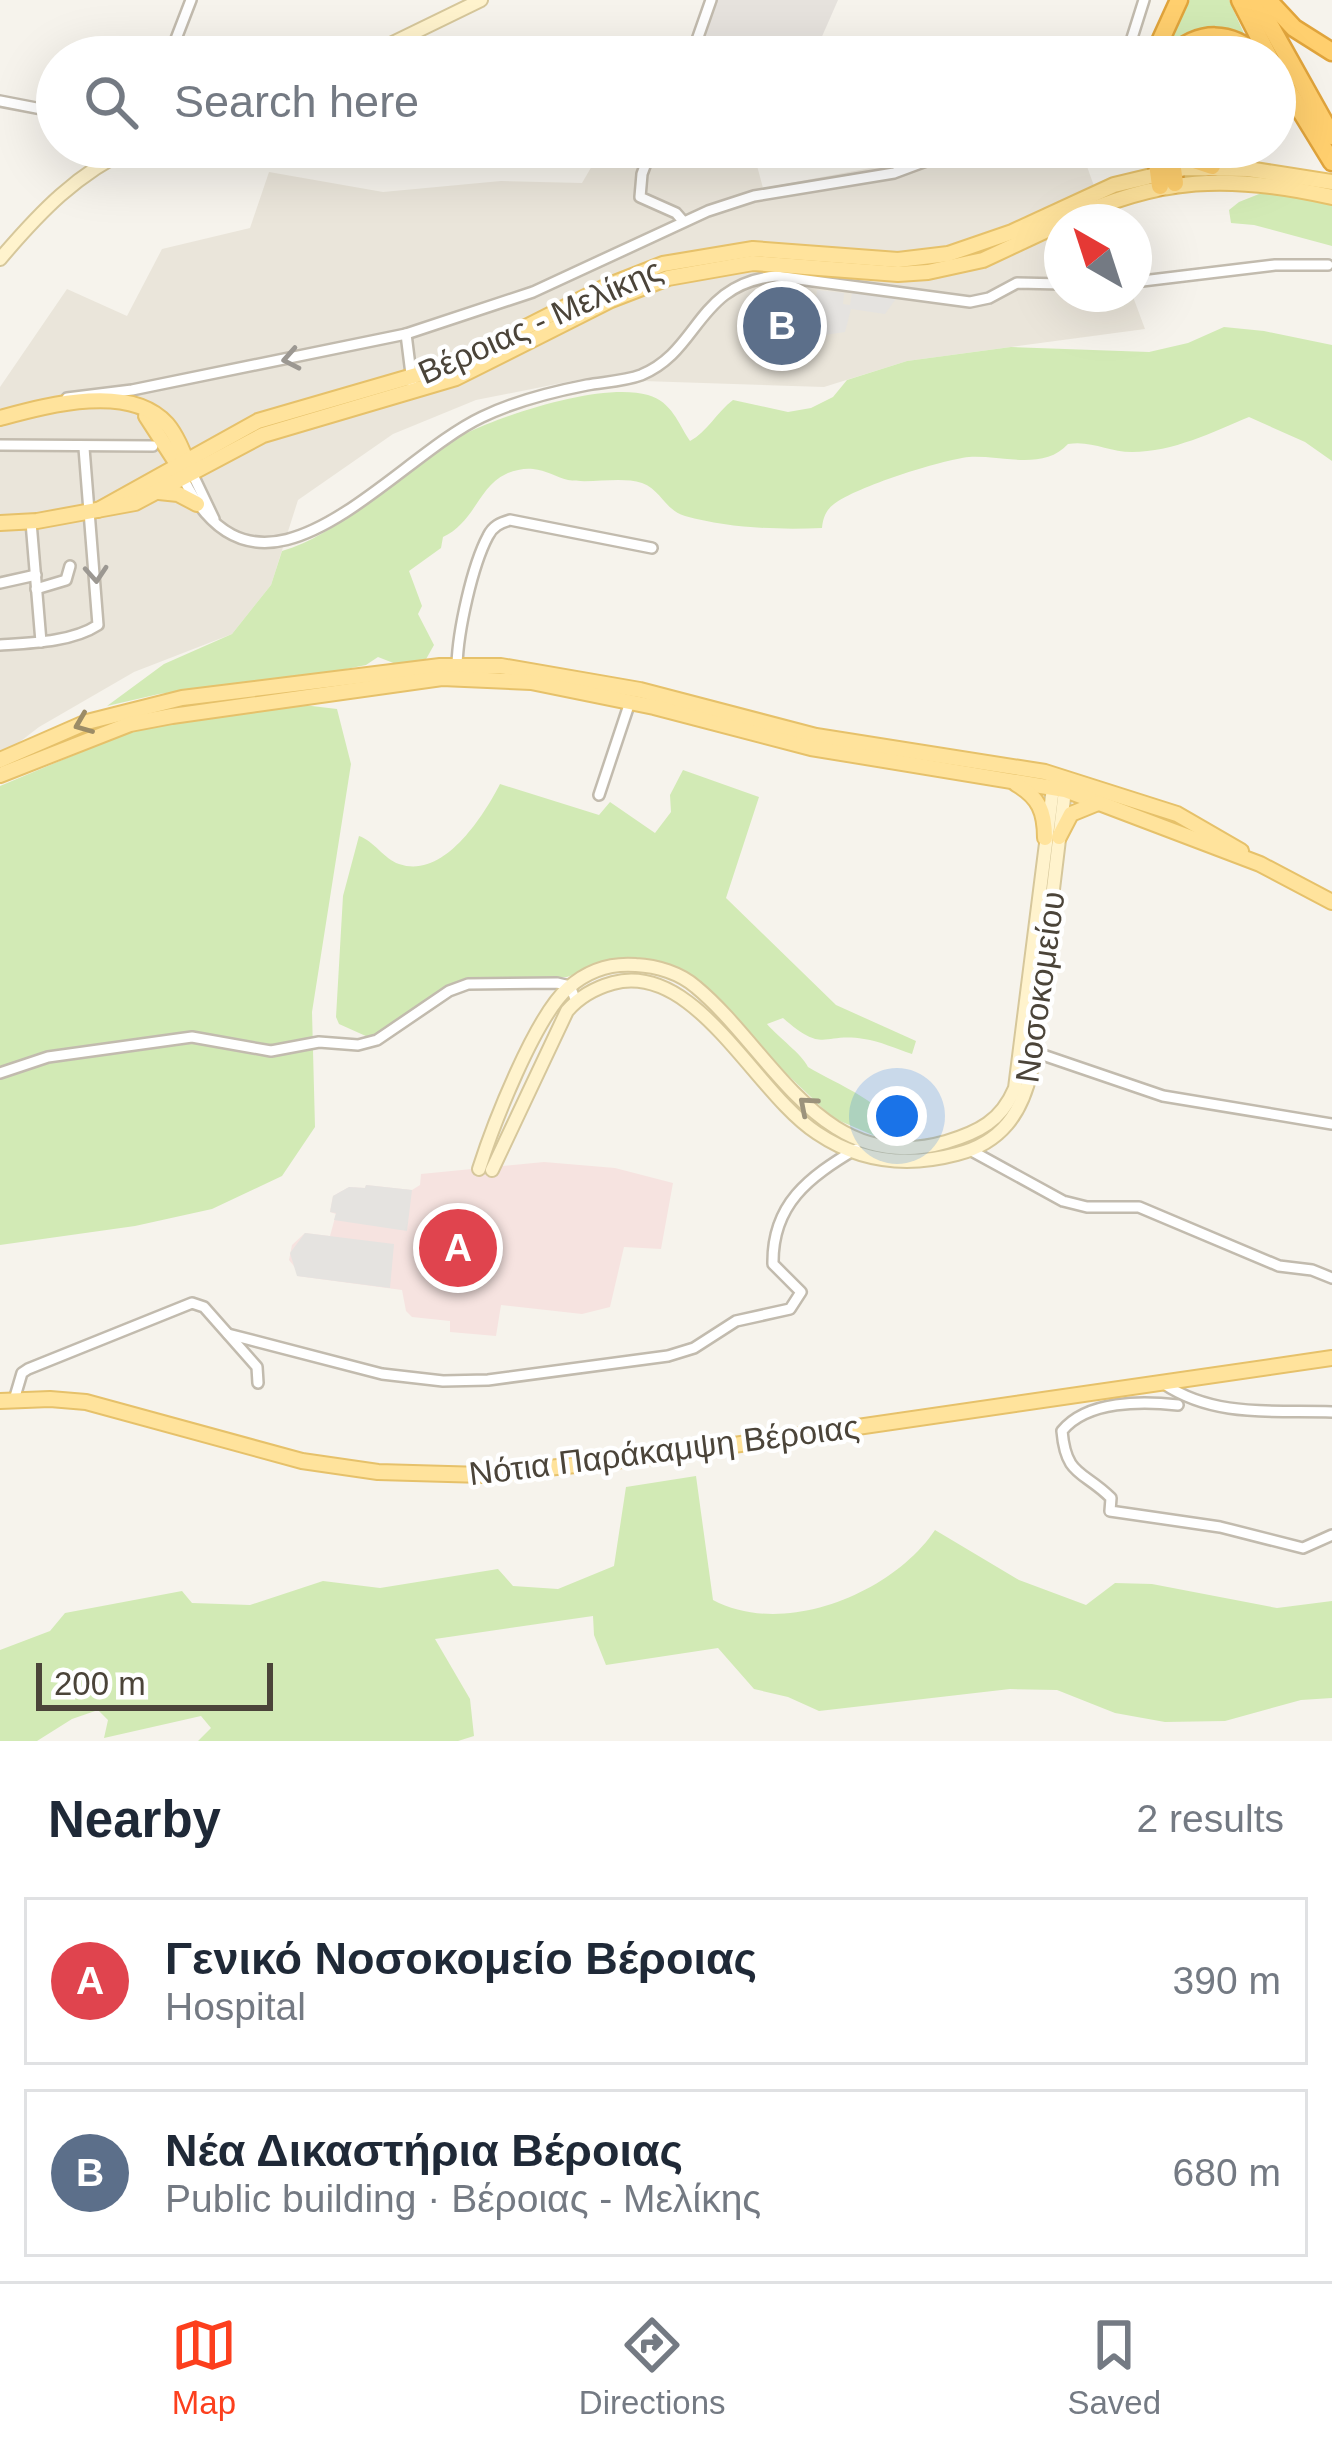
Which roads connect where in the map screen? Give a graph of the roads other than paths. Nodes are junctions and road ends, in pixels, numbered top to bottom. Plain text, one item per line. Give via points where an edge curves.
1 (191, 0) edge
2 (481, 0) edge
3 (712, 0) edge
4 (1144, 0) edge
5 (1179, 0) edge
6 (1240, 0) edge
7 (1256, 0) edge
8 (1268, 0) edge
9 (178, 36) edge
10 (407, 36) edge
11 (699, 36) edge
12 (1133, 36) edge
13 (1163, 36) edge
14 (1256, 36) edge
15 (1276, 36) edge
16 (1332, 52) edge
17 (1296, 72) edge
18 (0, 101) edge
19 (1296, 105) edge
20 (36, 108) edge
21 (1332, 136) edge
22 (1332, 162) edge
23 (93, 168) edge
24 (644, 168) edge
25 (907, 168) edge
26 (1162, 168) edge
27 (1168, 168) edge
28 (1204, 168) edge
29 (1227, 168) edge
30 (1166, 178) junction
31 (1332, 182) edge
32 (1332, 196) edge
33 (1104, 204) edge
34 (682, 221) junction
35 (1044, 231) edge
36 (0, 259) edge
37 (1328, 265) dead end
38 (1152, 280) edge
39 (1044, 284) edge
40 (406, 334) junction
41 (414, 386) junction
42 (52, 404) junction
43 (0, 418) edge
44 (163, 438) junction
45 (217, 443) junction
46 (0, 446) edge
47 (84, 448) junction
48 (186, 471) junction
49 (157, 486) junction
50 (197, 504) junction
51 (95, 511) junction
52 (32, 521) junction
53 (0, 524) edge
54 (216, 524) junction
55 (652, 548) dead end
56 (70, 566) dead end
57 (36, 575) junction
58 (0, 583) edge
59 (36, 590) junction
60 (41, 642) junction
61 (0, 645) edge
62 (457, 665) junction
63 (630, 702) junction
64 (0, 760) edge
65 (0, 775) edge
66 (1006, 778) junction
67 (1061, 785) junction
68 (599, 795) dead end
69 (1101, 803) junction
70 (1053, 838) junction
71 (1260, 864) junction
72 (1332, 902) edge
73 (570, 986) junction
74 (576, 1001) junction
75 (1034, 1052) junction
76 (0, 1072) edge
77 (1332, 1124) edge
78 (868, 1141) junction
79 (853, 1150) junction
80 (970, 1150) junction
81 (1332, 1279) edge
82 (228, 1334) junction
83 (1332, 1358) edge
84 (258, 1383) dead end
85 (1164, 1384) junction
86 (7, 1401) edge
87 (1178, 1405) dead end
88 (1332, 1412) edge
89 (1332, 1535) edge

1 - 9 street
2 - 10 street
3 - 11 street
4 - 12 street
5 - 13 highway
6 - 14 highway
7 - 15 highway
8 - 16 highway
17 - 21 highway
18 - 20 street
19 - 22 highway
23 - 36 street
24 - 34 street via 640,197
25 - 34 street via 754,196
26 - 30 highway
27 - 30 highway
28 - 30 main road, Βέροιας - Μελίκης
29 - 31 main road, Βέροιας - Μελίκης
30 - 32 main road, Βέροιας - Μελίκης
30 - 33 main road, Βέροιας - Μελίκης
30 - 41 main road, Βέροιας - Μελίκης via 1095,191 948,254 898,260 753,249 663,264
34 - 40 street via 532,292
35 - 41 main road, Βέροιας - Μελίκης via 983,260 928,272 753,263 668,278 494,362
37 - 38 street
39 - 54 street via 1017,283 970,302 763,277 718,298 679,348 641,375 486,415 304,536 254,543
40 - 41 street
40 -> 42 street
41 - 45 main road, Βέροιας - Μελίκης via 290,410
41 - 48 main road, Βέροιας - Μελίκης via 280,428
42 - 43 main road
42 - 44 main road via 138,408 155,414
44 - 45 main road
44 - 47 street
44 - 48 main road
44 - 49 main road via 167,460
45 - 48 main road, Βέροιας - Μελίκης
46 - 47 street
47 - 51 street
48 - 49 main road
48 - 50 street
48 - 54 street
49 - 50 main road
49 - 51 main road via 128,505
50 - 54 street
51 - 52 main road
51 -> 60 street via 98,625
52 - 53 main road
52 - 57 street
55 - 62 street via 500,523 485,543
56 - 59 street via 66,580
57 - 58 street
57 - 59 street
59 - 60 street
60 - 61 street
62 -> 64 main road via 182,698 87,722
62 - 67 main road via 539,670 640,690 816,736 1010,764
63 - 65 main road via 531,682 442,678 130,724
63 - 66 main road via 811,748
63 - 68 street
66 - 67 main road
66 - 70 main road via 1037,800
67 - 69 main road
67 - 70 street
67 - 71 main road via 1177,814
69 - 70 main road via 1071,814
69 - 71 main road
70 - 75 street, Νοσοκομείου
70 - 78 street, Νοσοκομείου via 1009,1104 987,1126 933,1146
71 - 72 main road
73 - 74 street
73 - 74 street via 528,1054 486,1170
73 - 76 street via 468,984 358,1045 271,1051 192,1037 48,1057
78 -> 73 street, Νοσοκομείου via 797,1097 682,978 623,965
74 - 79 street, Νοσοκομείου via 632,979 683,997 781,1104
75 - 77 street via 1163,1096
75 - 80 street, Νοσοκομείου via 1018,1112
78 - 79 street
79 - 80 street, Νοσοκομείου via 909,1163
79 - 82 street via 810,1177 780,1222 772,1264 801,1292 790,1309 736,1321 668,1356 443,1381 382,1374
80 - 81 street via 1063,1201 1139,1207 1279,1266
82 - 84 street via 257,1367
82 - 86 street via 204,1307 182,1304 28,1369
83 - 85 main road, Νότια Παράκαμψη Βέροιας
85 - 86 main road, Νότια Παράκαμψη Βέροιας via 566,1468 465,1475 302,1461 86,1402
85 - 88 street via 1238,1412
87 - 89 street via 1129,1402 1062,1431 1071,1467 1111,1498 1110,1511 1303,1548

